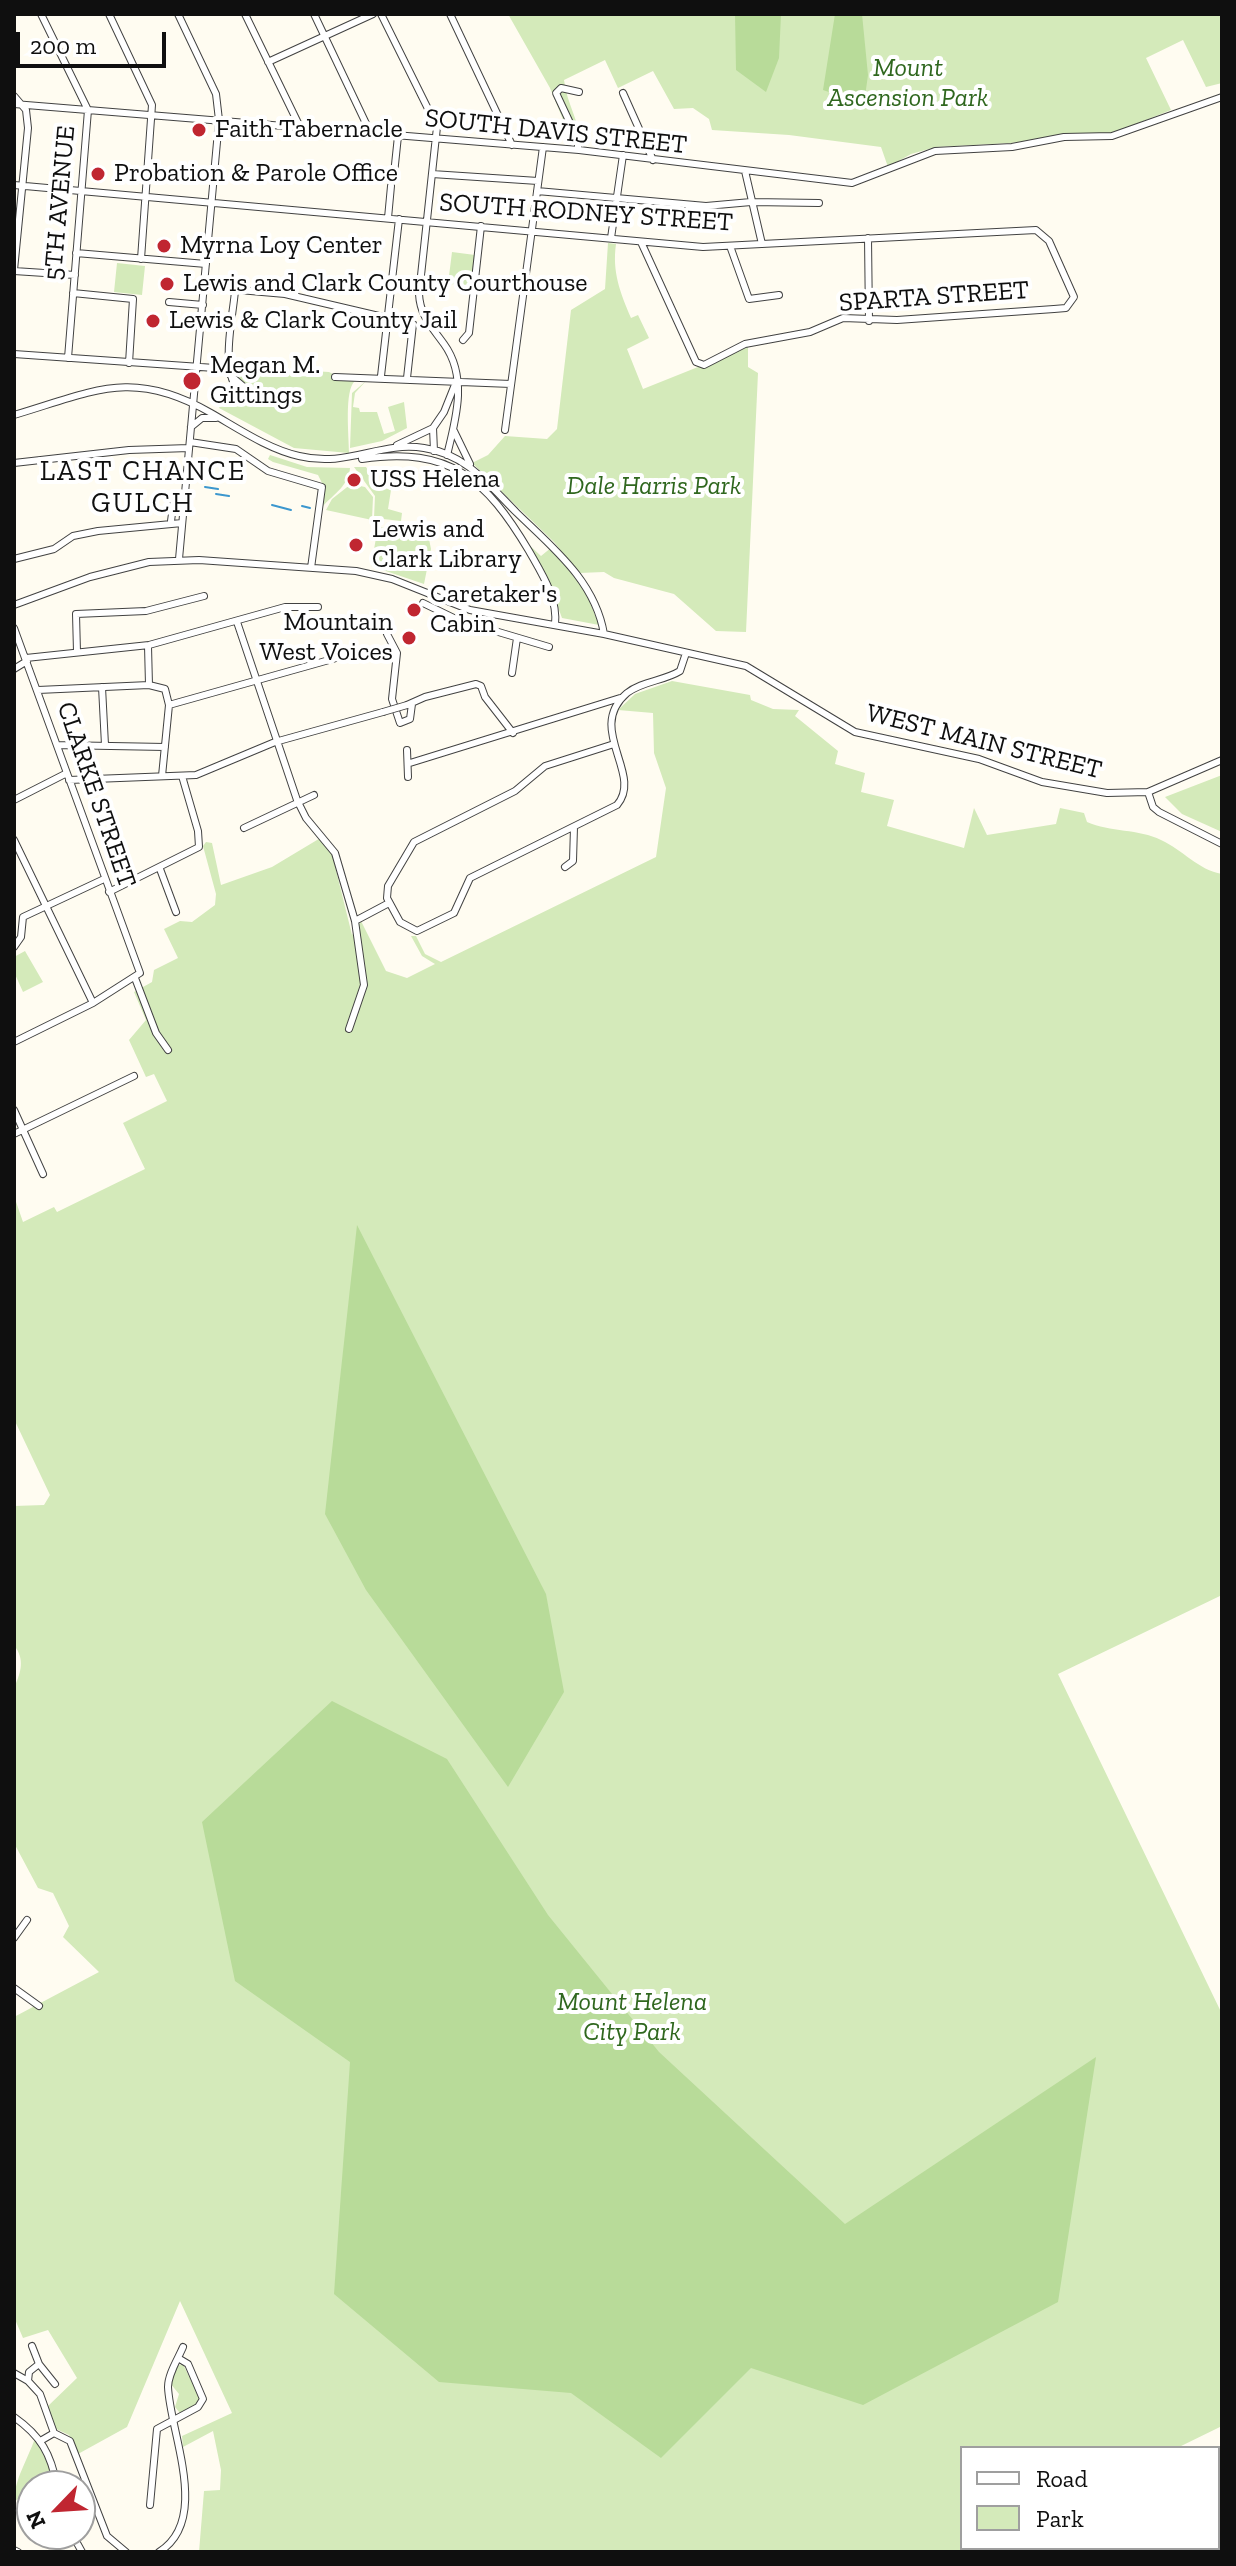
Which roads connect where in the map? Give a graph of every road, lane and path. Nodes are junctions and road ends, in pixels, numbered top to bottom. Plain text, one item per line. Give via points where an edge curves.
1 (41, 14) edge
2 (109, 14) edge
3 (178, 14) edge
4 (245, 14) edge
5 (314, 14) edge
6 (373, 14) edge
7 (381, 14) edge
8 (450, 14) edge
9 (325, 36) junction
10 (268, 62) junction
11 (579, 92) dead end
12 (623, 93) dead end
13 (14, 96) edge
14 (1222, 97) edge
15 (14, 104) edge
16 (23, 105) junction
17 (88, 110) junction
18 (153, 115) junction
19 (219, 120) junction
20 (300, 127) junction
21 (371, 134) junction
22 (398, 136) junction
23 (437, 140) junction
24 (512, 145) junction
25 (543, 147) junction
26 (578, 150) junction
27 (623, 155) junction
28 (653, 160) junction
29 (745, 171) junction
30 (394, 174) dead end
31 (432, 174) junction
32 (538, 181) junction
33 (18, 185) edge
34 (391, 186) dead end
35 (81, 191) junction
36 (537, 191) junction
37 (146, 197) junction
38 (616, 198) junction
39 (751, 202) junction
40 (212, 203) junction
41 (819, 203) dead end
42 (388, 218) junction
43 (399, 219) junction
44 (425, 221) junction
45 (481, 226) junction
46 (530, 231) junction
47 (611, 238) junction
48 (868, 238) junction
49 (641, 242) junction
50 (762, 244) junction
51 (730, 246) junction
52 (76, 253) junction
53 (141, 259) junction
54 (206, 264) junction
55 (14, 270) edge
56 (75, 275) junction
57 (205, 287) junction
58 (235, 291) junction
59 (73, 293) junction
60 (779, 295) dead end
61 (169, 302) dead end
62 (1072, 304) joint
63 (203, 305) junction
64 (388, 320) junction
65 (869, 321) junction
66 (463, 340) dead end
67 (14, 354) edge
68 (68, 358) junction
69 (129, 363) junction
70 (195, 367) junction
71 (381, 376) junction
72 (335, 377) dead end
73 (407, 378) junction
74 (456, 382) junction
75 (511, 384) junction
76 (193, 403) junction
77 (14, 407) edge
78 (28, 410) junction
79 (14, 415) edge
80 (220, 418) junction
81 (191, 427) junction
82 (433, 428) junction
83 (454, 428) junction
84 (505, 430) dead end
85 (190, 445) junction
86 (392, 447) junction
87 (433, 450) junction
88 (447, 455) junction
89 (353, 459) junction
90 (437, 460) junction
91 (14, 463) edge
92 (472, 467) junction
93 (185, 493) junction
94 (171, 521) junction
95 (182, 523) junction
96 (14, 559) edge
97 (179, 559) junction
98 (311, 568) junction
99 (421, 590) junction
100 (204, 596) dead end
101 (14, 605) edge
102 (318, 607) dead end
103 (237, 622) junction
104 (555, 625) junction
105 (14, 628) edge
106 (387, 634) dead end
107 (604, 634) junction
108 (517, 638) junction
109 (148, 646) junction
110 (549, 647) dead end
111 (77, 652) junction
112 (354, 653) dead end
113 (686, 653) junction
114 (26, 659) junction
115 (14, 669) edge
116 (512, 673) dead end
117 (255, 683) junction
118 (149, 685) junction
119 (102, 687) junction
120 (38, 690) junction
121 (624, 697) junction
122 (169, 705) junction
123 (410, 705) junction
124 (591, 708) junction
125 (613, 713) junction
126 (513, 733) junction
127 (275, 742) junction
128 (614, 744) junction
129 (57, 745) junction
130 (105, 745) junction
131 (165, 747) junction
132 (407, 750) dead end
133 (1222, 760) edge
134 (410, 763) junction
135 (68, 776) junction
136 (162, 776) junction
137 (182, 776) junction
138 (408, 777) dead end
139 (1148, 792) junction
140 (314, 795) dead end
141 (14, 800) edge
142 (297, 800) junction
143 (574, 827) junction
144 (244, 828) dead end
145 (14, 840) edge
146 (1222, 844) edge
147 (18, 856) edge
148 (584, 860) dead end
149 (573, 861) junction
150 (565, 867) dead end
151 (160, 869) junction
152 (104, 879) junction
153 (109, 892) junction
154 (389, 903) junction
155 (46, 906) junction
156 (176, 912) dead end
157 (355, 921) junction
158 (14, 947) edge
159 (137, 977) junction
160 (93, 1003) junction
161 (349, 1029) dead end
162 (14, 1042) edge
163 (168, 1050) dead end
164 (134, 1076) dead end
165 (14, 1110) edge
166 (23, 1129) junction
167 (14, 1134) edge
168 (43, 1174) dead end
169 (27, 1920) dead end
170 (14, 1938) edge
171 (14, 1988) edge
172 (39, 2006) dead end
173 (32, 2346) dead end
174 (183, 2347) dead end
175 (178, 2358) junction
176 (39, 2364) junction
177 (14, 2373) edge
178 (28, 2381) junction
179 (55, 2384) dead end
180 (15, 2419) edge
181 (175, 2419) junction
182 (54, 2433) junction
183 (42, 2440) junction
184 (54, 2470) edge
185 (161, 2499) dead end
186 (126, 2552) edge
187 (159, 2552) edge

1 - 17 street, 5TH AVENUE
2 - 18 street
3 - 19 street via 216,94
4 - 10 street
5 - 9 street
6 - 9 street
7 - 23 street via 437,127
8 - 24 street
9 - 10 street
9 - 21 street
10 - 20 street
11 - 26 street via 561,88 556,93
12 - 28 street
13 - 16 street
14 - 29 street, SOUTH DAVIS STREET via 1112,136 935,151 857,183
15 - 16 street, SOUTH DAVIS STREET
16 - 17 street, SOUTH DAVIS STREET
16 - 33 street via 28,128
17 - 18 street, SOUTH DAVIS STREET
17 - 35 street, 5TH AVENUE
18 - 19 street, SOUTH DAVIS STREET
18 - 37 street
19 - 20 street, SOUTH DAVIS STREET
19 - 40 street
20 - 21 street, SOUTH DAVIS STREET
21 - 22 street, SOUTH DAVIS STREET
22 - 23 street, SOUTH DAVIS STREET
22 - 30 street
23 - 24 street, SOUTH DAVIS STREET
23 - 31 street
24 - 25 street, SOUTH DAVIS STREET
25 - 26 street, SOUTH DAVIS STREET
25 - 32 street
26 - 27 street, SOUTH DAVIS STREET
27 - 28 street, SOUTH DAVIS STREET
27 - 38 street
28 - 29 street, SOUTH DAVIS STREET
29 - 39 street
31 - 32 street
31 - 44 street
32 - 36 street
33 - 35 street, SOUTH RODNEY STREET
33 - 55 street
34 - 42 street
35 - 37 street, SOUTH RODNEY STREET
35 - 52 street, 5TH AVENUE
36 - 38 street
36 - 46 street
37 - 40 street, SOUTH RODNEY STREET
37 - 53 street
38 - 39 street via 706,206
38 - 47 street
39 - 41 street
39 - 50 street
40 - 42 street, SOUTH RODNEY STREET
40 - 54 street
42 - 43 street, SOUTH RODNEY STREET
43 - 44 street, SOUTH RODNEY STREET
43 - 64 street
44 - 45 street, SOUTH RODNEY STREET
44 - 74 street via 419,294 426,320 453,360
45 - 46 street, SOUTH RODNEY STREET
45 - 66 street via 469,333
46 - 47 street, SOUTH RODNEY STREET
46 - 75 street
47 - 49 street, SOUTH RODNEY STREET
48 - 50 street, SOUTH RODNEY STREET
48 - 62 street, SOUTH RODNEY STREET via 1036,230 1049,241 1074,297
48 - 65 street
49 - 51 street, SOUTH RODNEY STREET
49 - 65 street, SPARTA STREET via 696,362 704,365 745,344 810,332 843,318
50 - 51 street, SOUTH RODNEY STREET
51 - 60 street via 749,299
52 - 53 street
52 - 56 street, 5TH AVENUE
53 - 54 street
54 - 57 street
55 - 56 street
56 - 59 street, 5TH AVENUE
57 - 58 street
57 - 63 street
58 - 64 street via 285,294
58 - 70 street via 230,372
59 - 68 street, 5TH AVENUE
59 - 69 street via 133,299
61 - 63 street
62 - 65 street, SPARTA STREET via 1004,314
63 - 70 street
64 - 71 street
64 - 73 street via 414,327
67 - 68 street
68 - 69 street
69 - 70 street
70 - 76 street
71 - 72 street
71 - 73 street
73 - 74 street
74 - 75 street
74 - 82 street
74 - 83 street
75 - 84 street
76 - 78 street via 153,388 108,387
76 - 80 street
76 - 81 street
77 - 78 street
78 - 79 street
80 - 81 street via 202,418
80 - 89 street via 288,454
81 - 85 street
82 - 86 street
82 - 87 street
83 - 88 street
83 - 92 street
85 - 91 street
85 - 93 street
85 - 98 street via 236,449 268,471 322,487
86 - 87 street
86 - 89 street
87 - 88 street
87 - 90 street
88 - 90 street
88 - 92 street
89 - 90 street via 403,454
90 - 104 street via 477,482 506,516 541,572 553,601
92 - 107 street via 573,569 596,606
93 - 94 street via 174,499
93 - 95 street
94 - 95 street
94 - 96 street via 77,535 54,549
95 - 97 street
97 - 98 street, WEST MAIN STREET
97 - 101 street, WEST MAIN STREET via 112,570
98 - 99 street, WEST MAIN STREET via 374,575
99 - 104 street, WEST MAIN STREET via 470,610
99 - 108 street via 422,605
100 - 111 street via 146,611 76,614
102 - 103 street via 285,607
103 - 109 street
103 - 117 street
104 - 107 street, WEST MAIN STREET
105 - 114 street, CLARKE STREET
106 - 123 street via 396,646 392,699 400,723 410,719
107 - 113 street, WEST MAIN STREET
108 - 110 street
108 - 116 street
109 - 111 street
109 - 118 street
111 - 114 street
112 - 117 street
113 - 121 street via 680,671
113 - 139 street, WEST MAIN STREET via 761,672 863,735 979,759 1042,782 1115,793
114 - 115 street
114 - 120 street, CLARKE STREET
117 - 122 street
117 - 127 street
118 - 119 street
118 - 122 street via 165,689
119 - 120 street
119 - 130 street
120 - 129 street, CLARKE STREET
121 - 124 street
121 - 125 street
122 - 131 street
123 - 126 street via 481,686
123 - 127 street, bridge
124 - 125 street
124 - 126 street
125 - 128 street
126 - 134 street
127 - 137 street
127 - 142 street
128 - 143 street via 624,797
128 - 154 street via 547,765 515,791 414,842 388,886
129 - 130 street
129 - 135 street, CLARKE STREET
130 - 131 street
131 - 136 street
132 - 134 street
133 - 139 street
134 - 138 street
135 - 136 street
135 - 141 street
135 - 152 street, CLARKE STREET
136 - 137 street
137 - 151 street via 201,844
139 - 146 street via 1159,812
140 - 142 street
142 - 144 street
142 - 157 street via 335,853
143 - 149 street
143 - 154 street via 470,878 454,913 432,926 409,929
145 - 147 street
147 - 155 street
148 - 149 street
149 - 150 street
151 - 153 street
151 - 156 street
152 - 153 street, CLARKE STREET
152 - 155 street
153 - 159 street, CLARKE STREET
154 - 157 street
155 - 158 street via 23,917
155 - 160 street
157 - 161 street via 364,985
159 - 160 street
159 - 163 street, CLARKE STREET via 156,1033
160 - 162 street
164 - 166 street
165 - 166 street
166 - 167 street
166 - 168 street
169 - 170 street
171 - 172 street
173 - 176 street
174 - 175 street
175 - 181 street via 168,2384
175 - 181 street via 188,2364 203,2399
176 - 178 street via 29,2372
176 - 179 street
177 - 178 street
178 - 182 street via 40,2394
180 - 183 street
181 - 185 street via 161,2425 154,2437 150,2502
181 - 187 street via 182,2451 183,2508 177,2534
182 - 183 street
182 - 186 street via 70,2441 107,2536
183 - 184 street

